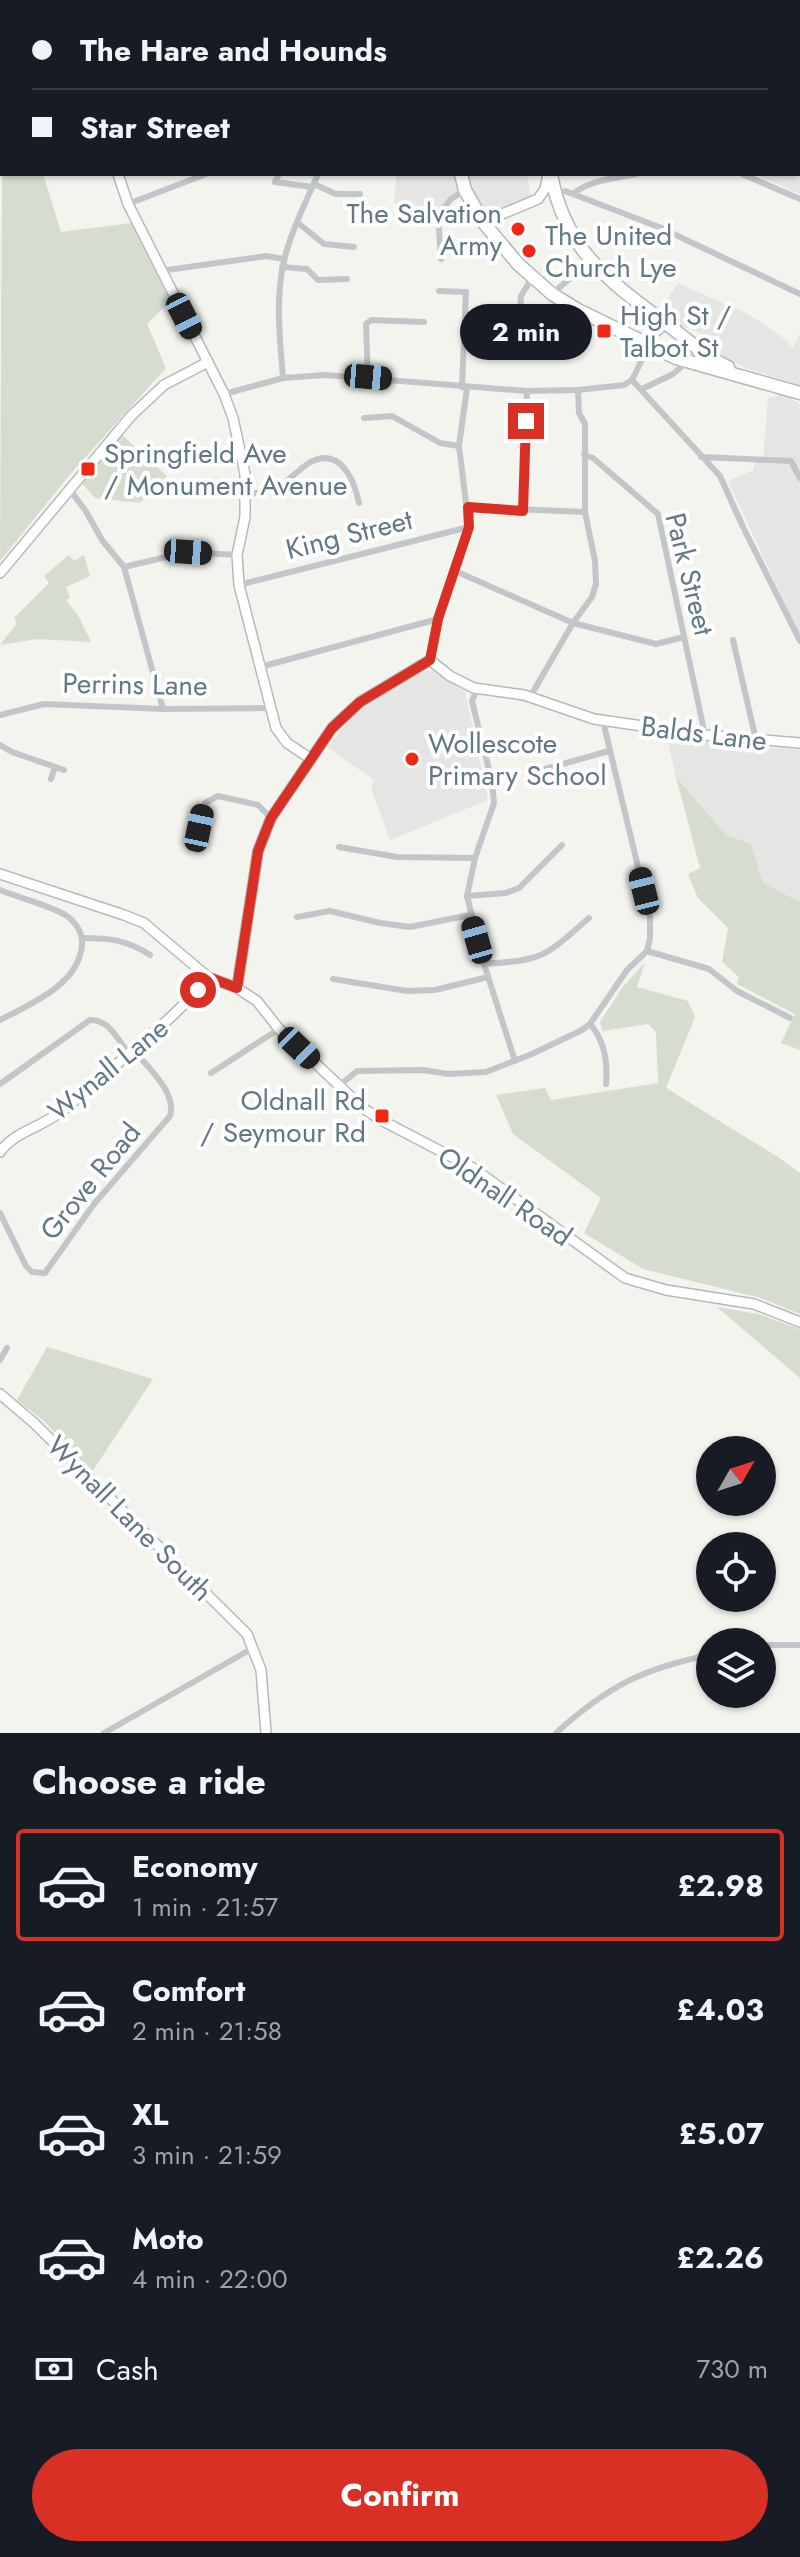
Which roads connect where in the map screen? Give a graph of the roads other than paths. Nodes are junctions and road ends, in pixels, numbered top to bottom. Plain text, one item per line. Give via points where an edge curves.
1 (119, 176) edge
2 (201, 176) edge
3 (278, 176) dead end
4 (317, 176) edge
5 (462, 176) edge
6 (549, 176) edge
7 (551, 176) edge
8 (627, 176) edge
9 (747, 176) edge
10 (313, 186) junction
11 (465, 190) junction
12 (565, 191) dead end
13 (574, 193) junction
14 (360, 194) dead end
15 (800, 199) edge
16 (128, 204) junction
17 (483, 222) junction
18 (298, 223) junction
19 (354, 247) dead end
20 (284, 259) junction
21 (441, 259) dead end
22 (282, 267) junction
23 (582, 268) dead end
24 (160, 271) junction
25 (532, 278) junction
26 (347, 279) dead end
27 (439, 291) dead end
28 (552, 294) junction
29 (800, 294) edge
30 (424, 322) dead end
31 (669, 326) junction
32 (519, 334) dead end
33 (649, 346) junction
34 (701, 350) junction
35 (208, 362) junction
36 (687, 362) junction
37 (368, 377) junction
38 (283, 378) junction
39 (632, 380) junction
40 (761, 380) junction
41 (465, 388) junction
42 (642, 389) junction
43 (578, 390) junction
44 (527, 391) junction
45 (800, 393) edge
46 (224, 394) junction
47 (364, 418) dead end
48 (459, 446) junction
49 (584, 455) junction
50 (701, 457) junction
51 (800, 478) edge
52 (70, 490) junction
53 (246, 495) junction
54 (359, 503) dead end
55 (468, 507) junction
56 (523, 511) junction
57 (585, 512) junction
58 (469, 527) junction
59 (237, 555) junction
60 (124, 567) junction
61 (453, 570) junction
62 (0, 573) edge
63 (239, 585) junction
64 (438, 619) junction
65 (573, 623) junction
66 (684, 637) junction
67 (733, 640) dead end
68 (800, 641) edge
69 (430, 660) junction
70 (260, 667) junction
71 (477, 689) junction
72 (530, 697) junction
73 (270, 708) junction
74 (163, 709) junction
75 (0, 715) edge
76 (603, 721) junction
77 (705, 735) junction
78 (756, 740) junction
79 (800, 743) edge
80 (0, 745) edge
81 (609, 751) junction
82 (311, 759) junction
83 (55, 767) junction
84 (545, 769) dead end
85 (64, 770) dead end
86 (51, 779) dead end
87 (271, 818) junction
88 (199, 828) dead end
89 (547, 845) dead end
90 (562, 845) dead end
91 (339, 847) dead end
92 (554, 852) junction
93 (475, 858) junction
94 (0, 874) edge
95 (0, 890) edge
96 (467, 896) junction
97 (302, 914) dead end
98 (470, 915) junction
99 (576, 916) dead end
100 (589, 918) dead end
101 (582, 923) junction
102 (83, 938) junction
103 (647, 951) junction
104 (150, 955) dead end
105 (484, 964) junction
106 (208, 977) junction
107 (488, 977) junction
108 (338, 982) dead end
109 (237, 988) junction
110 (790, 1018) dead end
111 (0, 1020) edge
112 (590, 1024) junction
113 (279, 1029) junction
114 (132, 1052) junction
115 (515, 1061) junction
116 (216, 1072) dead end
117 (609, 1080) dead end
118 (0, 1084) edge
119 (339, 1086) junction
120 (0, 1152) edge
121 (0, 1213) edge
122 (800, 1322) edge
123 (2, 1398) edge
124 (776, 1645) edge
125 (800, 1645) edge
126 (253, 1648) junction
127 (696, 1658) edge
128 (104, 1733) edge
129 (266, 1733) edge
130 (556, 1733) edge

1 - 16 street
2 - 16 street
3 - 10 street via 275,182
4 - 10 street
5 - 11 highway
6 - 17 street via 538,199
7 - 31 highway via 581,250 606,278
8 - 13 street
9 - 15 street
10 - 14 street via 336,194
10 - 18 street
11 - 17 highway
11 - 21 street via 438,216
12 - 13 street
13 - 29 street
16 - 24 street
17 - 25 highway
18 - 19 street via 324,244
18 - 20 street
20 - 22 street
20 - 24 street via 266,256
22 - 26 street via 307,269 318,280
22 - 38 street via 278,320
23 - 28 street
24 - 35 street
25 - 28 highway
25 - 32 street via 521,296
27 - 41 street via 466,292
28 - 33 highway
30 - 37 street via 366,324
31 - 33 street
31 - 34 highway
33 - 36 highway
33 - 39 street
34 - 36 highway
34 - 40 highway
35 - 46 street
35 - 52 street via 152,396
36 - 40 highway
36 - 42 street
37 - 38 street
37 - 41 street
38 - 46 street
39 - 42 street
39 - 43 street
40 - 45 highway
41 - 44 street
41 - 48 street
42 - 50 street
43 - 44 street
43 - 49 street
44 - 56 street
46 - 53 street via 242,453
47 - 48 street via 392,416 440,443
48 - 55 street
49 - 57 street
49 - 66 street, Park Street via 658,514
50 - 51 street via 791,461
50 - 68 street via 723,481
52 - 60 street
52 - 62 street
53 - 54 street via 277,488 313,461 326,459 347,469
53 - 59 street
55 - 56 street
55 - 58 street
56 - 57 street
57 - 65 street via 596,584
58 - 61 street
58 - 63 street, King Street
59 - 60 street via 188,552
59 - 63 street
60 - 74 street
61 - 64 street
61 - 65 street
63 - 70 street
64 - 69 street
64 - 70 street
65 - 66 street via 656,644
65 - 72 street
66 - 77 street, Park Street
67 - 78 street
69 - 71 street, Balds Lane
69 - 82 street via 360,702 332,728
70 - 73 street
71 - 72 street, Balds Lane
71 - 93 street via 472,701 494,803
72 - 76 street, Balds Lane
73 - 74 street, Perrins Lane
73 - 82 street via 284,739
74 - 75 street, Perrins Lane via 44,704
76 - 77 street, Balds Lane
76 - 81 street
77 - 78 street, Balds Lane
78 - 79 street, Balds Lane
80 - 83 street
81 - 84 street
81 - 103 street via 650,917
82 - 87 street
83 - 85 street
83 - 86 street
87 - 88 street via 258,805 218,796 205,803
87 - 109 street via 258,851
89 - 92 street
90 - 92 street
91 - 93 street via 397,857
92 - 96 street via 513,891
93 - 96 street
94 - 106 street, Oldnall Road via 144,923
95 - 102 street via 63,914
96 - 98 street
97 - 98 street via 330,911 410,927
98 - 105 street
99 - 101 street
100 - 101 street
101 - 105 street via 538,958
102 - 104 street via 115,938
102 - 111 street via 76,967 64,980
103 - 110 street via 709,969 737,991
103 - 112 street via 627,970
105 - 107 street
106 - 109 street, Oldnall Road
106 - 114 street, Wynall Lane
107 - 108 street via 407,991
107 - 115 street
109 - 113 street, Oldnall Road via 257,1001
112 - 115 street
112 - 117 street via 600,1035
113 - 116 street
113 - 119 street, Oldnall Road
114 - 118 street via 107,1025 90,1020
114 - 120 street, Wynall Lane via 55,1116
114 - 121 street, Grove Road via 168,1094 170,1116 94,1204 45,1273 26,1266
115 - 119 street via 461,1074 357,1071
119 - 122 street, Oldnall Road via 381,1120 473,1168 625,1278 754,1304
123 - 126 street, Wynall Lane South via 231,1616
124 - 125 street
126 - 128 street
126 - 129 street via 261,1670
127 - 130 street via 627,1681 586,1706

